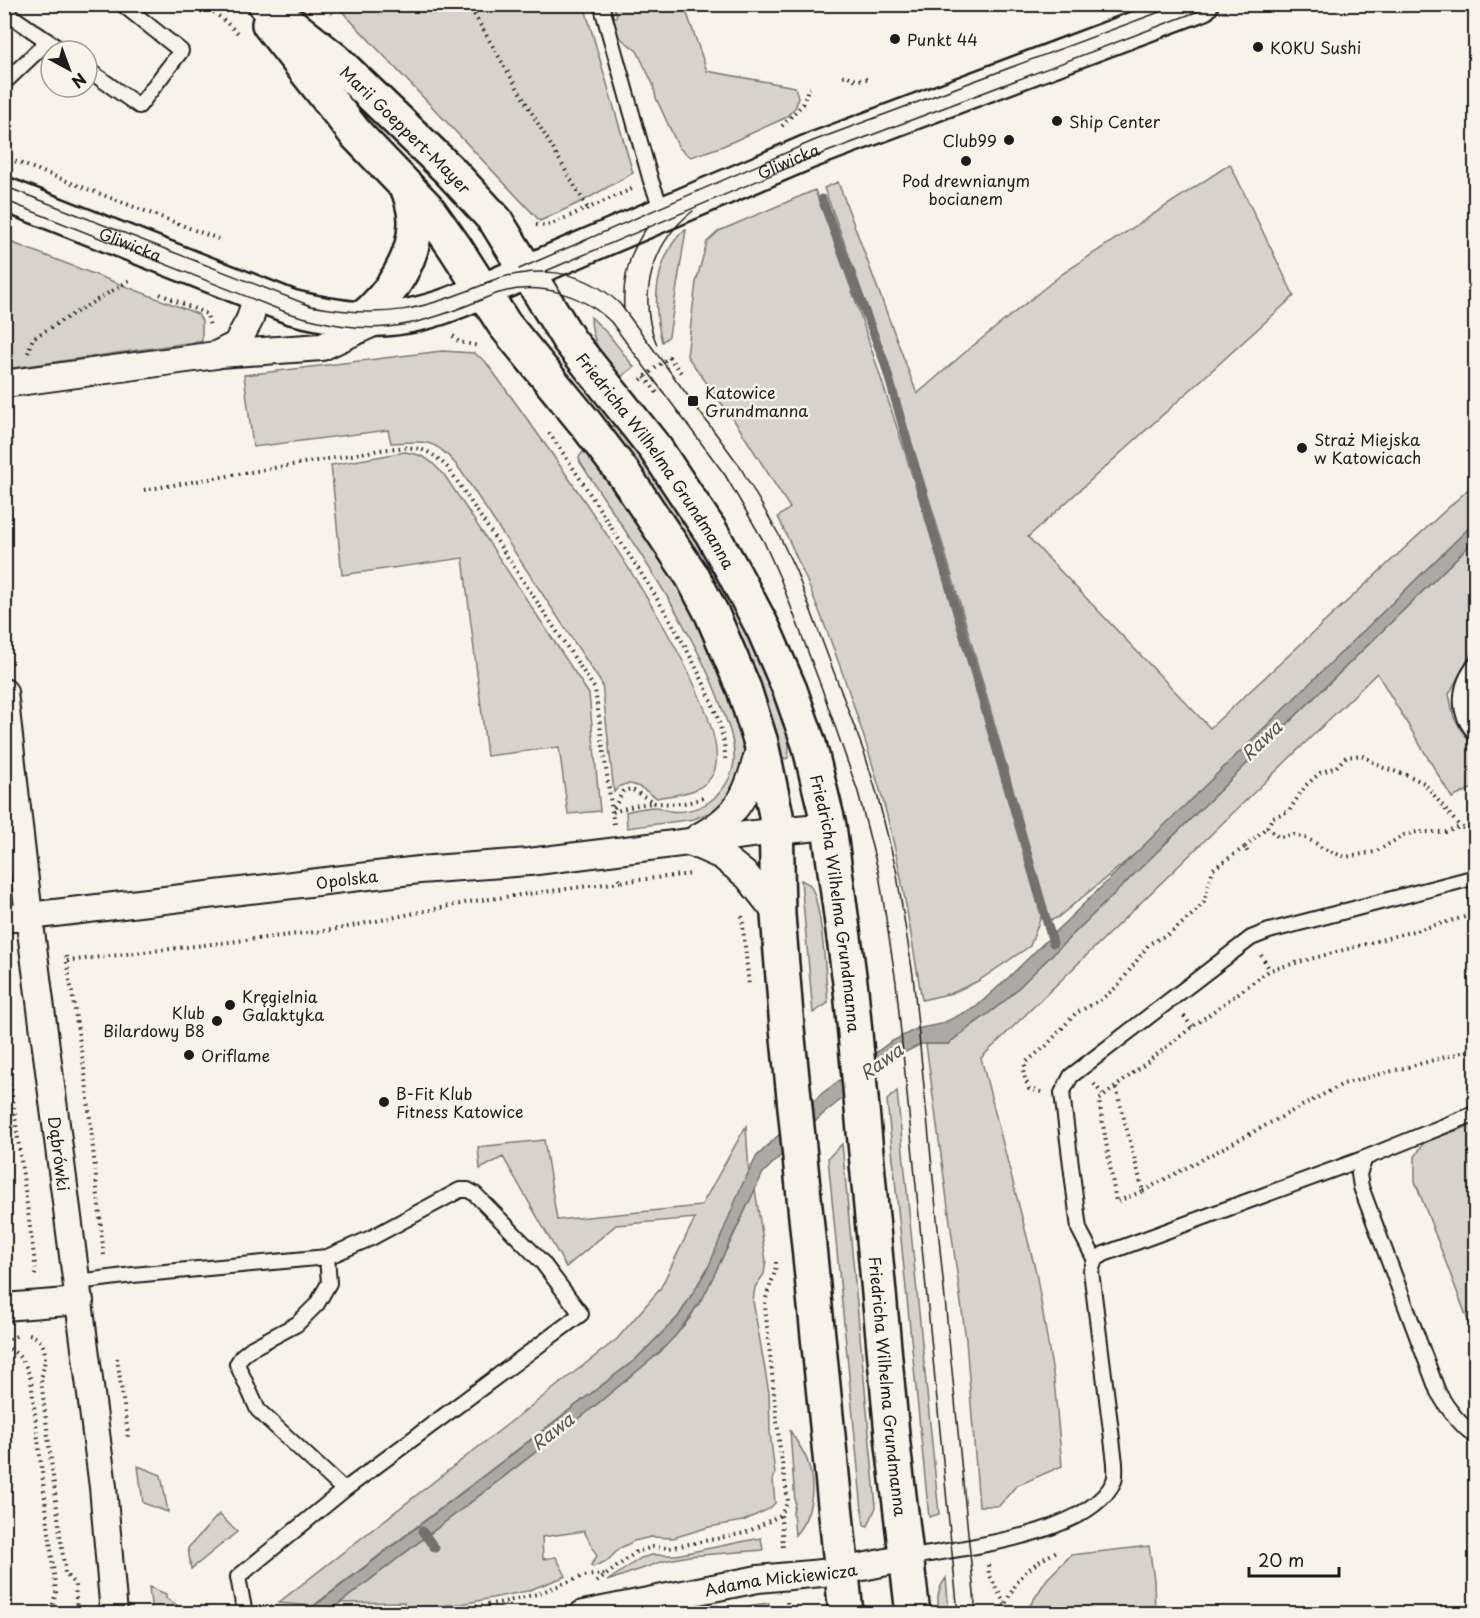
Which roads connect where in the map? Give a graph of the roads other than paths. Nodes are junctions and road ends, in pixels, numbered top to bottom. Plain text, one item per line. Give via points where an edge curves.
1 (122, 4) edge
2 (254, 4) edge
3 (265, 4) edge
4 (601, 4) edge
5 (1201, 4) edge
6 (4, 11) edge
7 (45, 39) edge
8 (39, 50) edge
9 (99, 78) edge
10 (4, 84) edge
11 (408, 188) junction
12 (4, 194) edge
13 (663, 213) junction
14 (528, 272) junction
15 (482, 292) junction
16 (257, 294) junction
17 (371, 320) junction
18 (216, 355) junction
19 (4, 384) edge
20 (1476, 664) edge
21 (4, 692) edge
22 (1476, 734) edge
23 (761, 743) junction
24 (829, 826) junction
25 (777, 831) junction
26 (690, 842) junction
27 (1476, 877) edge
28 (778, 915) junction
29 (17, 917) edge
30 (1476, 1113) edge
31 (1365, 1158) junction
32 (327, 1257) junction
33 (1095, 1260) junction
34 (79, 1292) junction
35 (4, 1307) edge
36 (1476, 1437) edge
37 (344, 1490) junction
38 (906, 1558) junction
39 (843, 1571) junction
40 (114, 1614) edge
41 (245, 1614) edge
42 (583, 1614) edge
43 (846, 1614) edge
44 (913, 1614) edge

1 - 9 lane via 181,51 139,106
2 - 11 main road, Marii Goeppert-Mayer via 356,134
3 - 14 main road, Marii Goeppert-Mayer via 335,60 448,170 496,222
4 - 13 lane
5 - 13 main road, Gliwicka via 808,152
6 - 7 lane
8 - 10 lane
11 - 15 main road, Marii Goeppert-Mayer via 441,227
11 - 17 main road, Gliwicka via 416,218 410,256
12 - 16 main road, Gliwicka
13 - 14 main road, Gliwicka
14 - 15 main road, Gliwicka
14 - 24 main road, Friedricha Wilhelma Grundmanna via 579,354 668,467 734,571 790,690 809,744
15 - 17 main road, Gliwicka via 427,313
15 - 23 main road, Friedricha Wilhelma Grundmanna via 606,448 692,576 725,640
16 - 17 main road, Gliwicka via 333,317
16 - 18 street, Gliwicka via 250,319 236,345
17 - 18 street, Gliwicka via 322,347
18 - 19 street, Gliwicka
20 - 22 lane via 1466,675 1461,694 1463,715
21 - 29 street, Dąbrówki
23 - 25 main road, Friedricha Wilhelma Grundmanna
23 - 26 street, Opolska via 749,787 728,818
24 - 25 street, Opolska
24 - 38 main road, Friedricha Wilhelma Grundmanna via 851,990
25 - 26 street, Opolska
25 - 28 main road, Friedricha Wilhelma Grundmanna
26 - 28 street via 722,856 747,876
26 - 29 street, Opolska
27 - 33 lane via 1251,938 1071,1076 1062,1093 1080,1229
28 - 39 main road, Friedricha Wilhelma Grundmanna
29 - 34 street, Dąbrówki
30 - 31 lane
31 - 33 lane
31 - 36 lane via 1359,1174 1361,1187 1438,1392 1461,1425
32 - 34 lane via 133,1275
32 - 37 lane via 329,1283 317,1304 297,1324 252,1348 237,1364 258,1410
32 - 37 lane via 468,1190 542,1262 581,1314
33 - 38 lane via 1091,1271 1116,1463 1114,1480 1088,1508 1038,1533
34 - 35 street
34 - 40 street, Dąbrówki
37 - 41 lane via 238,1577
38 - 39 street, Adama Mickiewicza
38 - 44 main road, Friedricha Wilhelma Grundmanna
39 - 42 street, Adama Mickiewicza via 758,1579
39 - 43 main road, Friedricha Wilhelma Grundmanna

